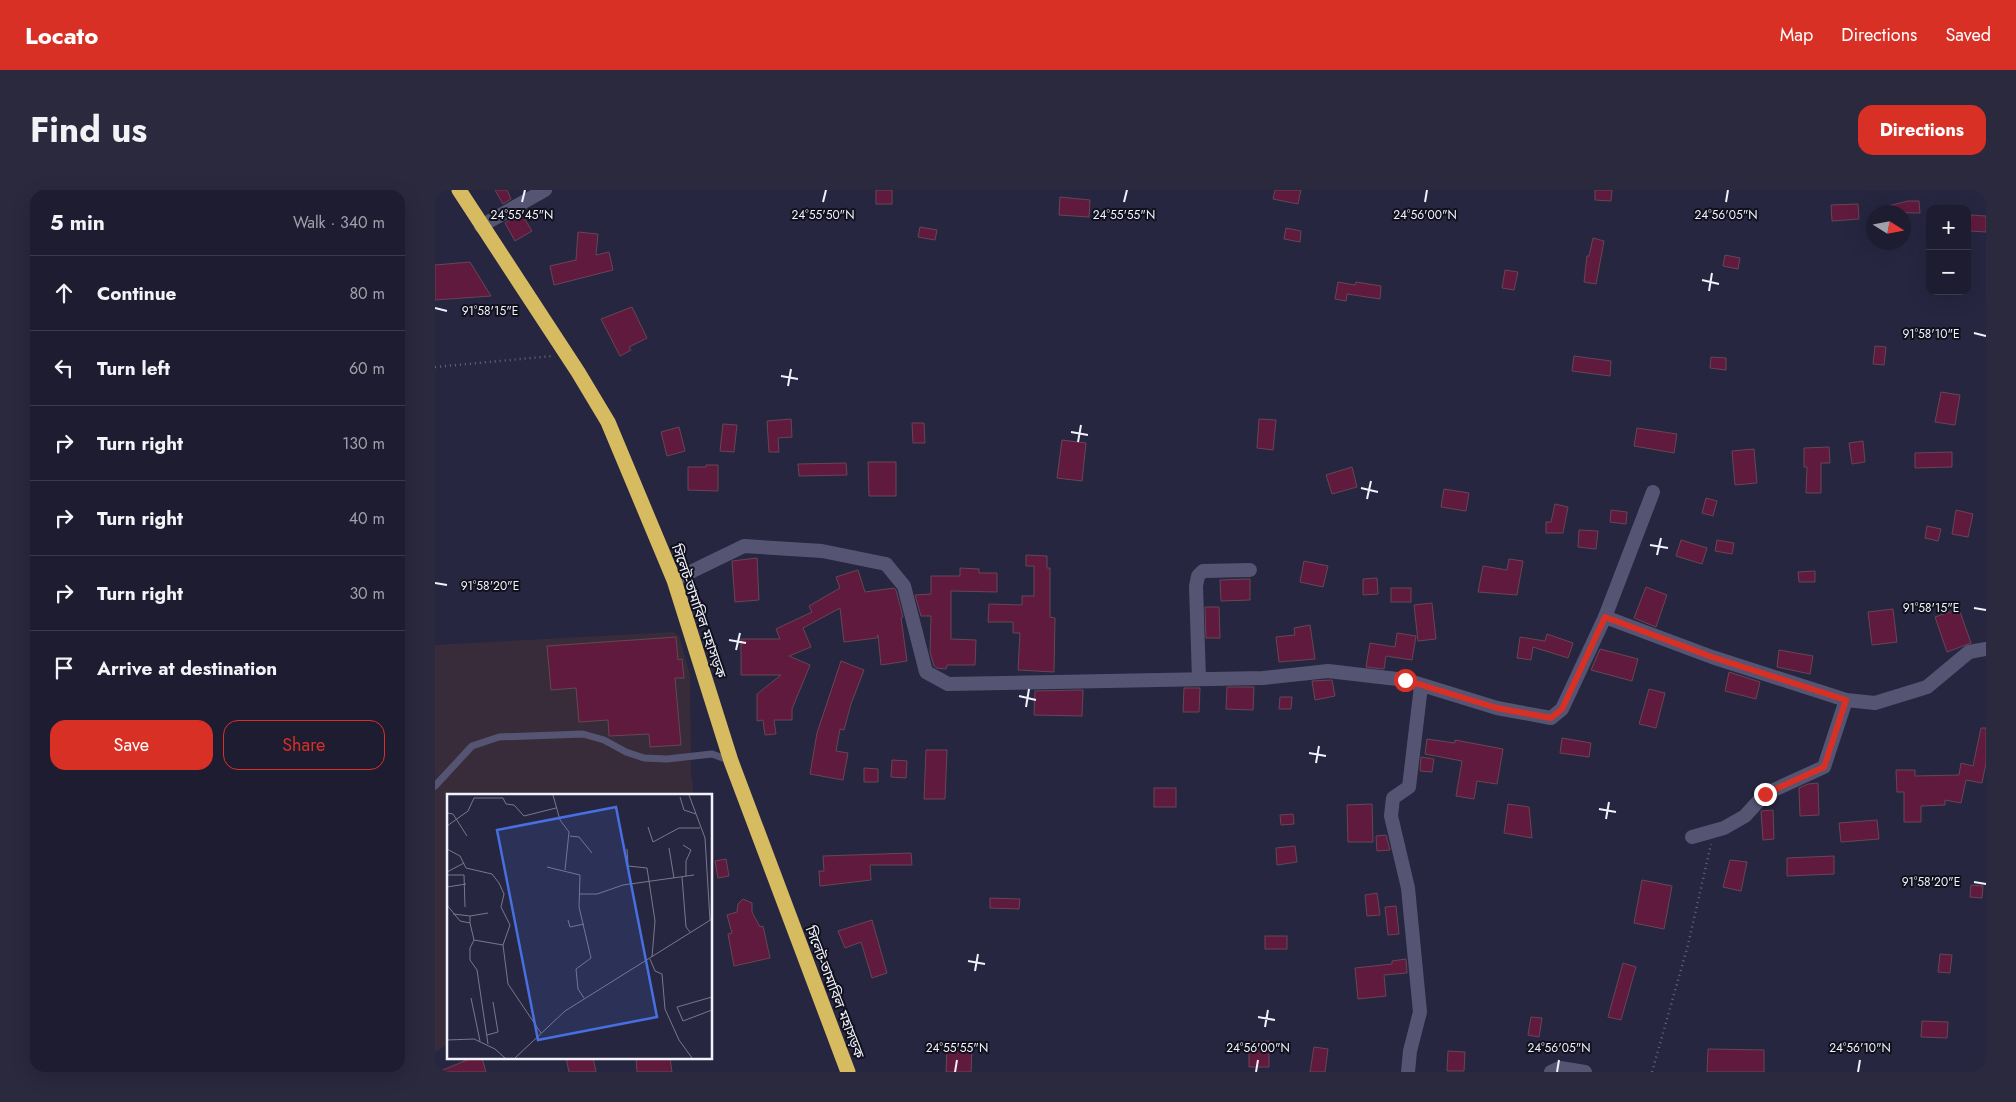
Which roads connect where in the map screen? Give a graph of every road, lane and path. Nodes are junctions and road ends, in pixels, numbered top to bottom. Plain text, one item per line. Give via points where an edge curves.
1 (459, 190) edge
2 (545, 190) edge
3 (481, 226) junction
4 (565, 355) junction
5 (435, 367) edge
6 (1653, 492) dead end
7 (1250, 570) dead end
8 (674, 580) junction
9 (1605, 617) junction
10 (1986, 649) edge
11 (1199, 680) junction
12 (1421, 686) junction
13 (1846, 700) junction
14 (731, 761) junction
15 (435, 786) edge
16 (1714, 830) junction
17 (1692, 837) dead end
18 (848, 1072) edge
19 (1408, 1072) edge
20 (1551, 1072) edge
21 (1585, 1072) edge
22 (1652, 1072) edge

1 - 3 highway, সিলেট-তামাবিল মহাসড়ক
2 - 3 street
3 - 4 highway, সিলেট-তামাবিল মহাসড়ক
4 - 5 path
4 - 8 highway, সিলেট-তামাবিল মহাসড়ক via 607,422
6 - 9 street
7 - 11 street via 1203,571 1198,576
8 - 11 street via 744,546 822,551 886,564 904,586 926,672 948,684
8 - 14 highway, সিলেট-তামাবিল মহাসড়ক
9 - 12 street via 1562,709 1551,718 1497,708
9 - 13 street via 1712,657
10 - 13 street via 1969,652 1927,687 1875,703
11 - 12 street via 1327,671 1405,680
12 - 19 street via 1409,787 1393,798 1391,816 1408,888 1420,1012
13 - 16 street via 1824,767 1765,794 1745,816
14 - 15 lane via 712,754 644,758 583,734 499,737 472,746
14 - 18 highway, সিলেট-তামাবিল মহাসড়ক
16 - 17 street
16 - 22 path via 1688,945
20 - 21 street via 1559,1068

